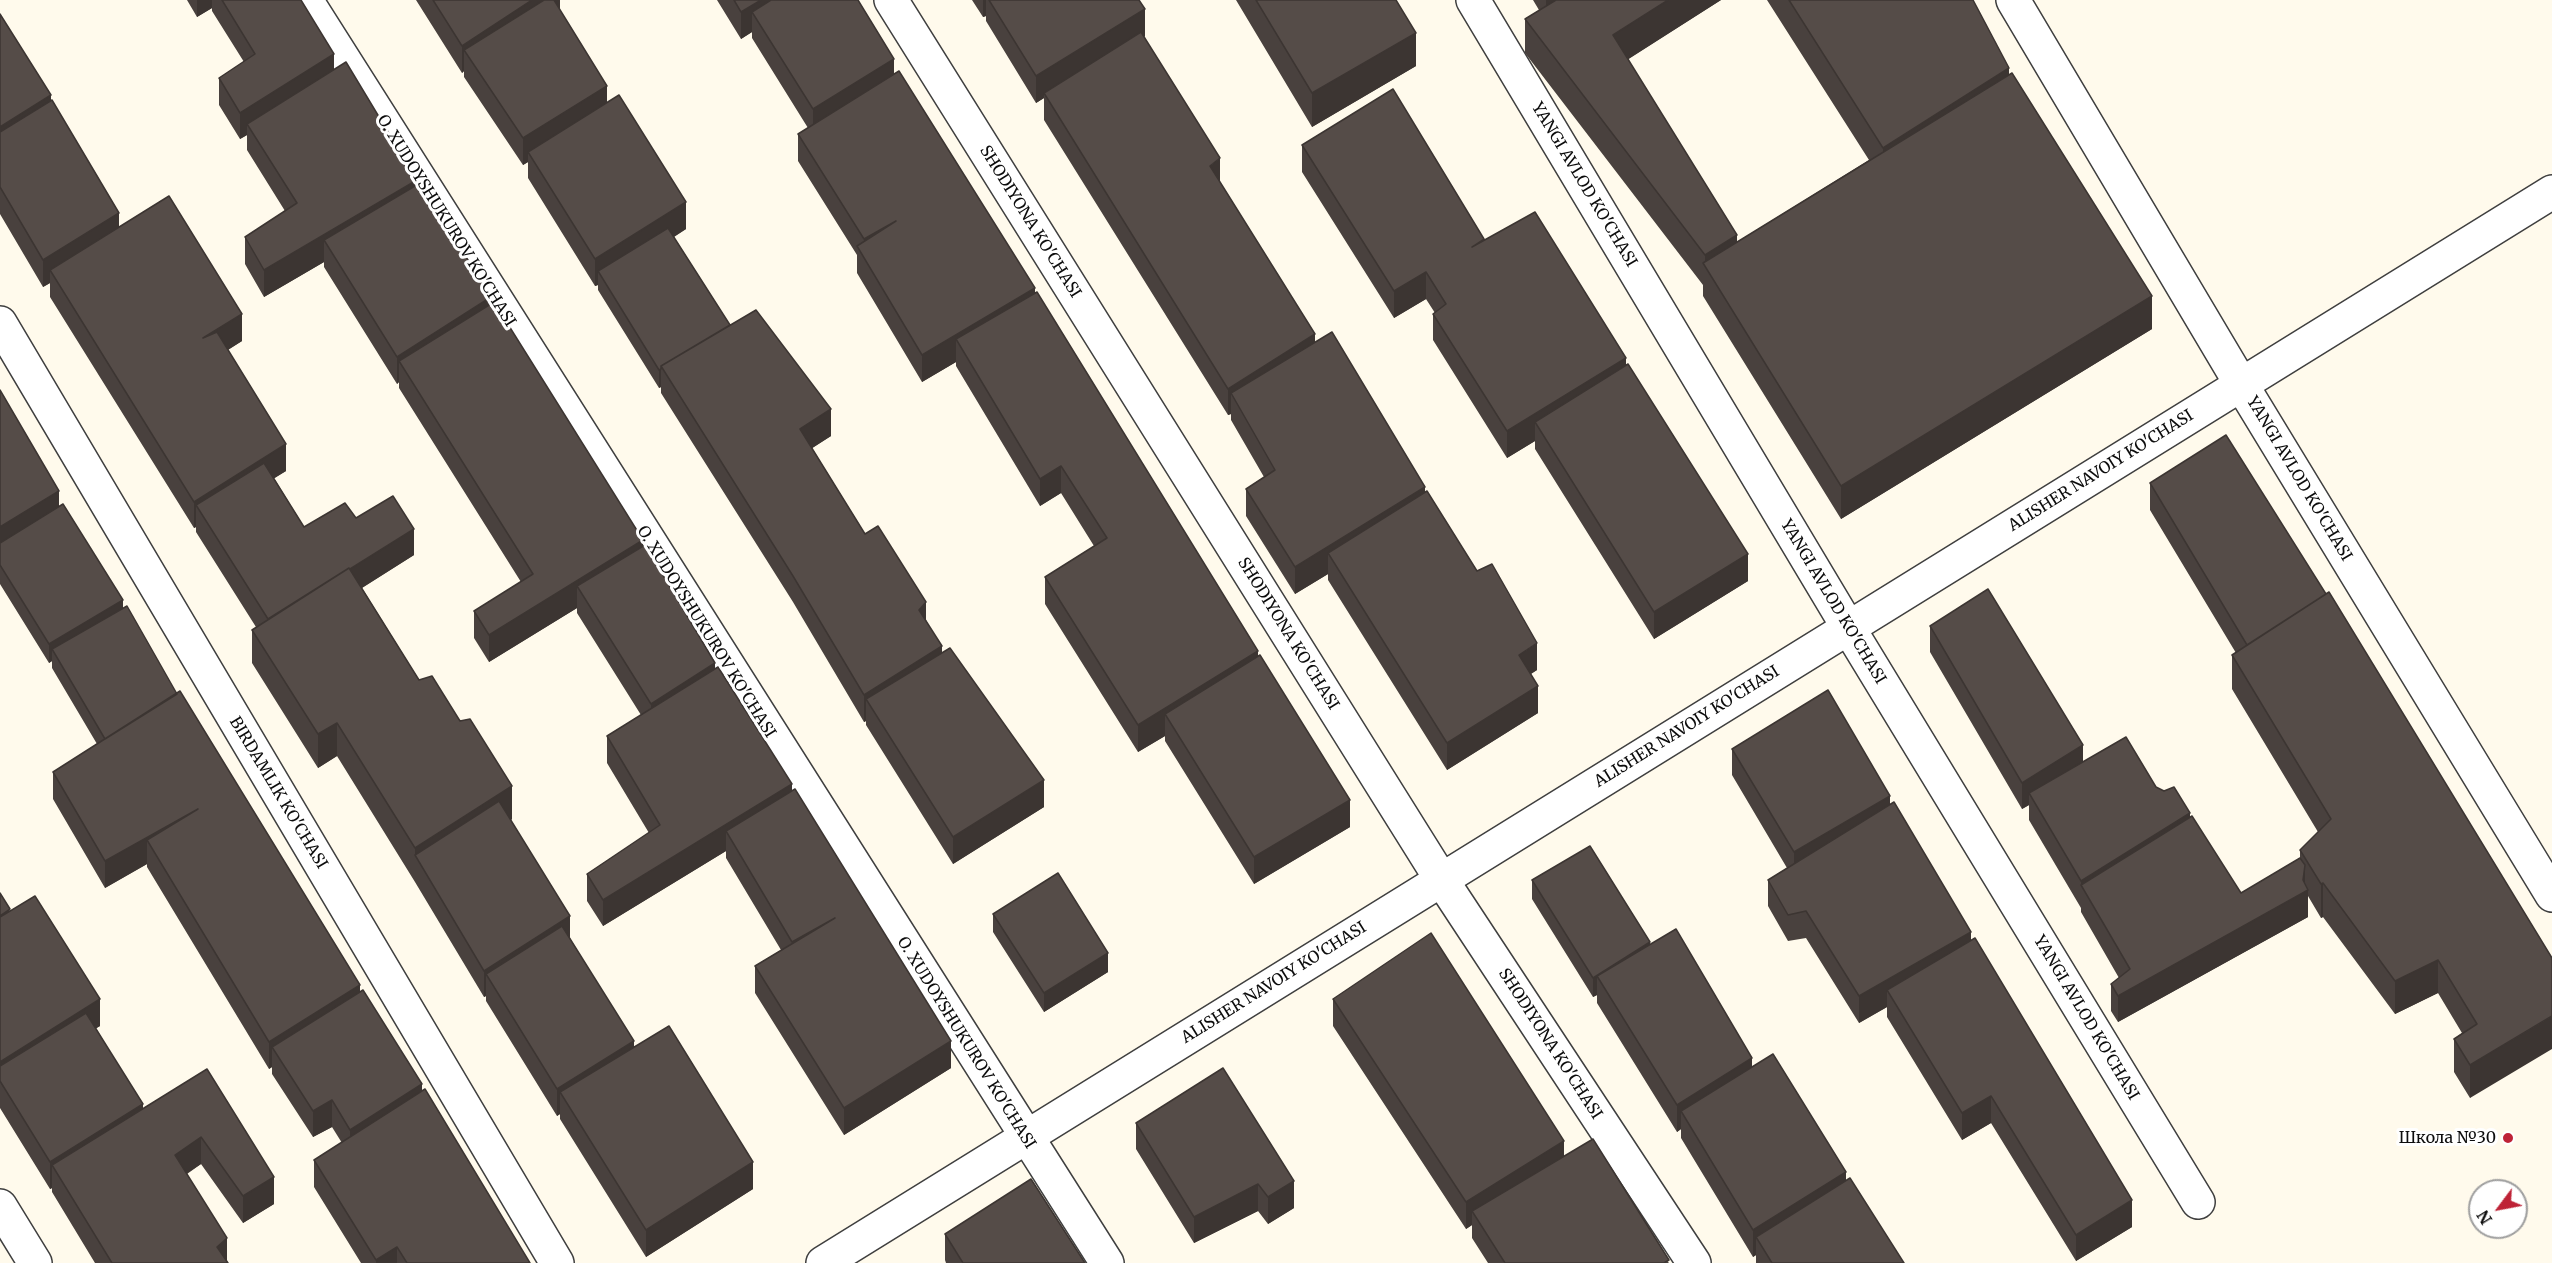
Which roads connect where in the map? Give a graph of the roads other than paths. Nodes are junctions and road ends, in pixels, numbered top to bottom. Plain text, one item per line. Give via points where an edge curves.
1 (306, 0) edge
2 (891, 0) edge
3 (1473, 0) edge
4 (2013, 0) edge
5 (2552, 192) edge
6 (0, 323) edge
7 (2241, 384) junction
8 (1848, 627) junction
9 (1441, 879) junction
10 (2552, 895) edge
11 (1026, 1137) junction
12 (2198, 1202) dead end
13 (0, 1206) edge
14 (35, 1263) edge
15 (557, 1263) edge
16 (824, 1263) edge
17 (1107, 1263) edge
18 (1694, 1263) edge

1 - 11 street, O. XUDOYSHUKUROV KO'CHASI
2 - 9 street, SHODIYONA KO'CHASI
3 - 8 street, YANGI AVLOD KO'CHASI
4 - 7 street, YANGI AVLOD KO'CHASI
5 - 7 street, ALISHER NAVOIY KO'CHASI
6 - 15 street, BIRDAMLIK KO'CHASI
7 - 8 street, ALISHER NAVOIY KO'CHASI
7 - 10 street, YANGI AVLOD KO'CHASI
8 - 9 street, ALISHER NAVOIY KO'CHASI
8 - 12 street, YANGI AVLOD KO'CHASI
9 - 11 street, ALISHER NAVOIY KO'CHASI
9 - 18 street, SHODIYONA KO'CHASI
11 - 16 street, ALISHER NAVOIY KO'CHASI
11 - 17 street, O. XUDOYSHUKUROV KO'CHASI
13 - 14 street

